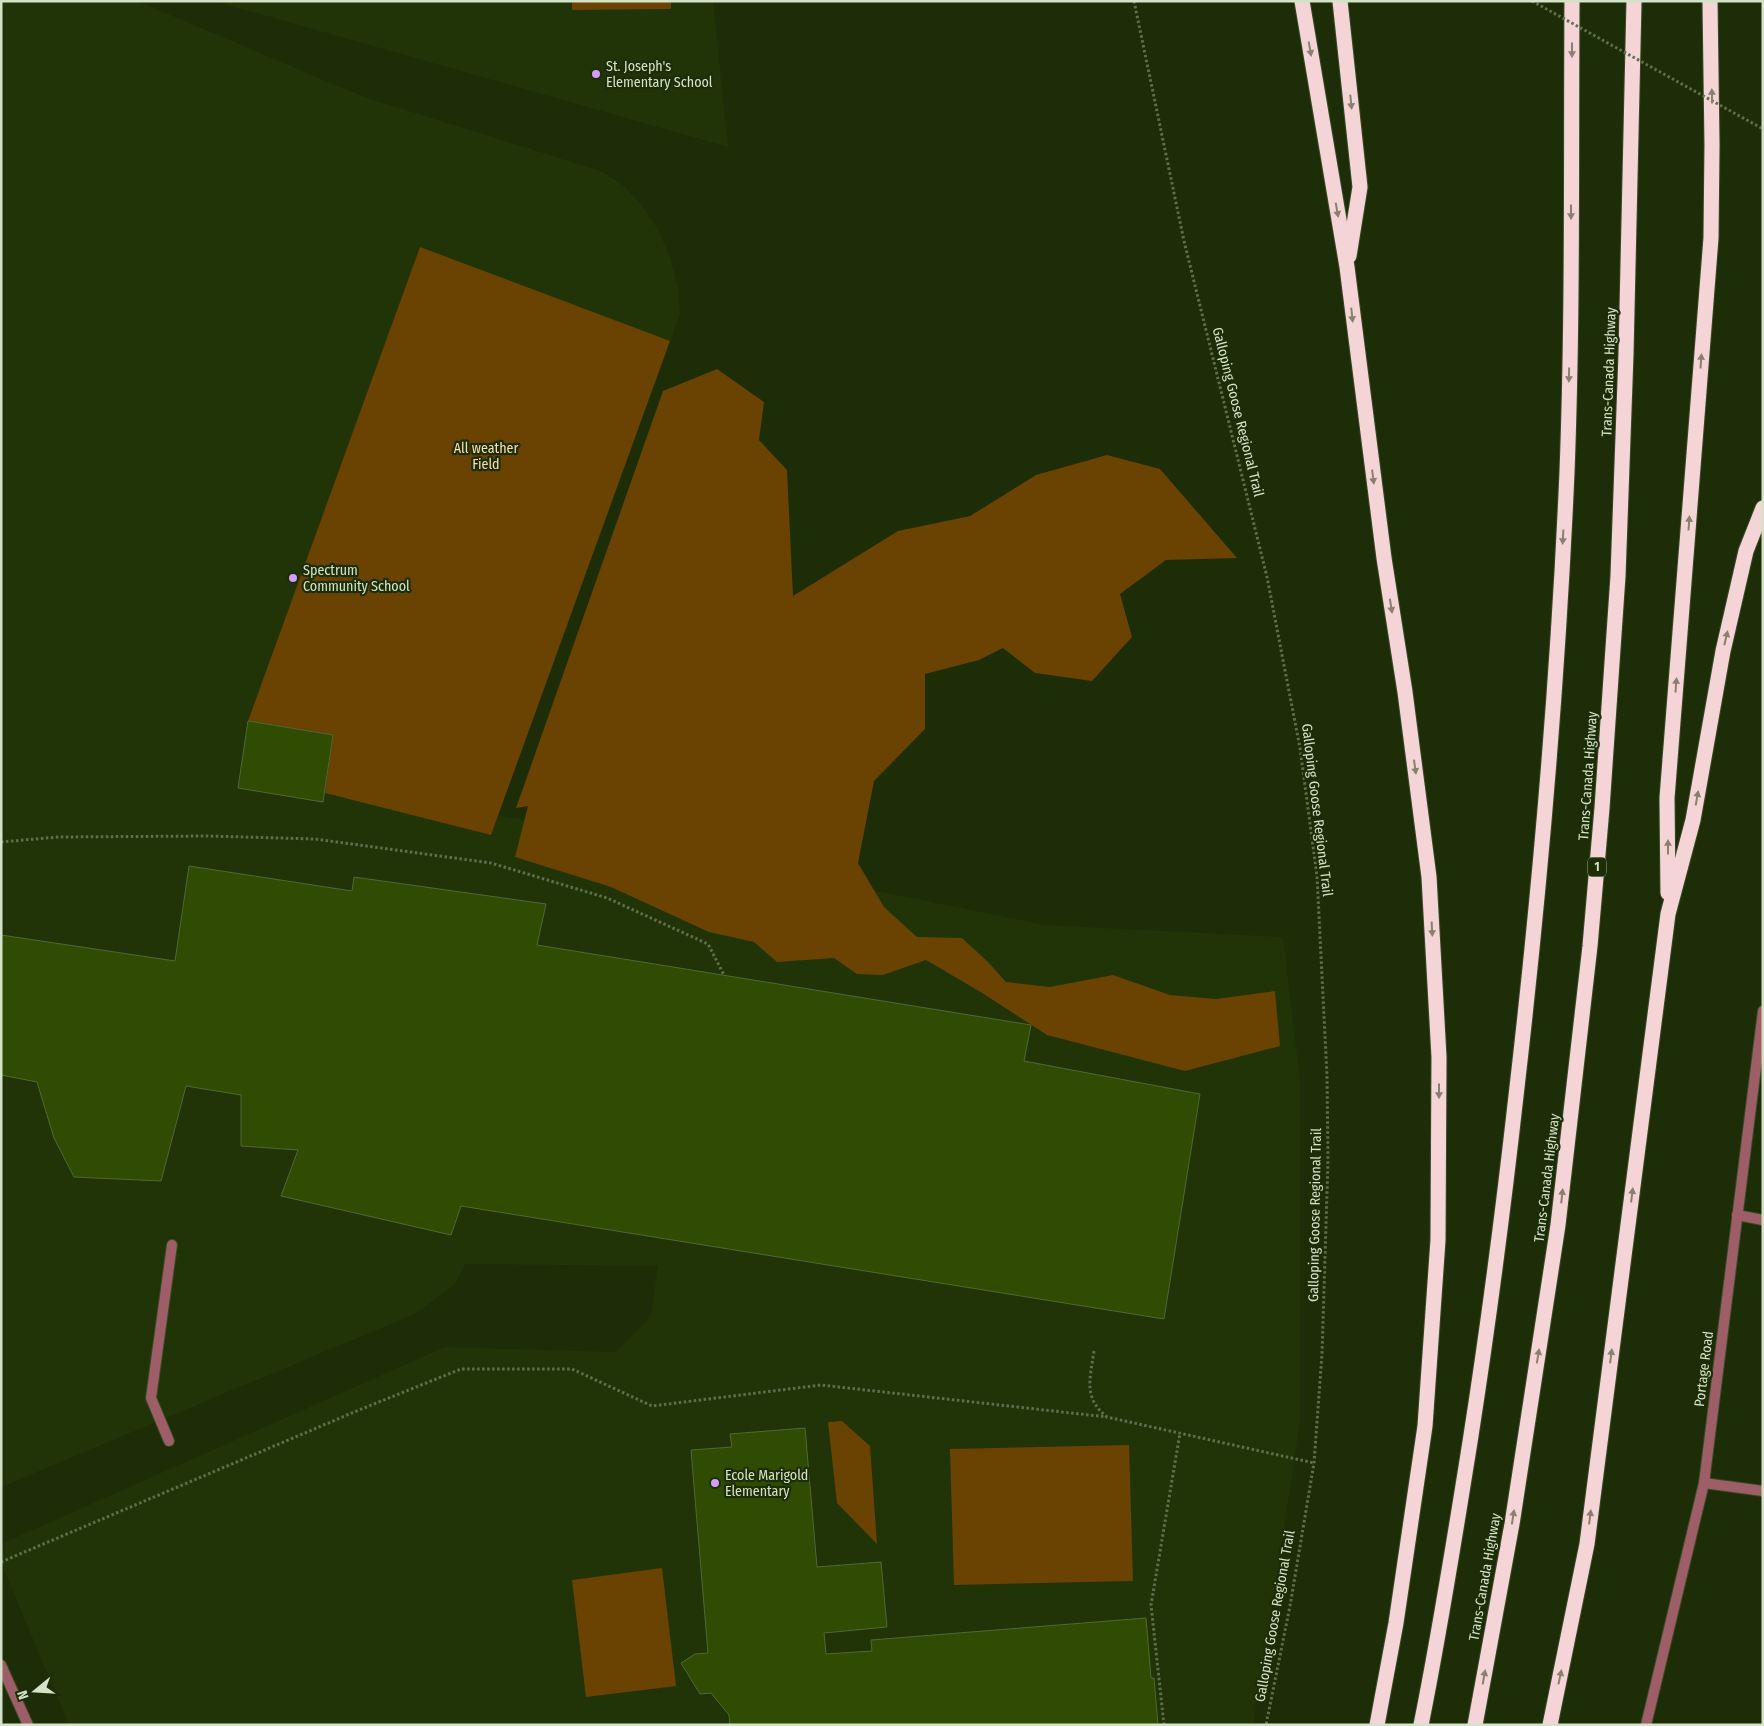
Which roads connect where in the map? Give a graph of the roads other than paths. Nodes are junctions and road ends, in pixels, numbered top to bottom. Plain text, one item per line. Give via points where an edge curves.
1 (1302, 1) edge
2 (1340, 1) edge
3 (1572, 1) edge
4 (1634, 1) edge
5 (1710, 1) edge
6 (1347, 267) junction
7 (1763, 508) edge
8 (1668, 914) junction
9 (1763, 1012) edge
10 (1737, 1215) junction
11 (1763, 1220) edge
12 (172, 1245) dead end
13 (169, 1441) dead end
14 (1704, 1483) junction
15 (1763, 1491) edge
16 (1, 1665) edge
17 (28, 1725) edge
18 (1377, 1725) edge
19 (1421, 1725) edge
20 (1475, 1725) edge
21 (1550, 1725) edge
22 (1646, 1725) edge

1 -> 6 highway
2 -> 6 highway via 1360,187
3 -> 19 highway via 1567,468 1556,687 1543,841 1503,1214 1461,1501
20 -> 4 highway, Trans-Canada Highway / 1 via 1512,1524 1558,1225 1593,916 1618,576
8 -> 5 highway via 1667,798 1711,238
6 -> 18 highway via 1429,877 1439,1057 1438,1240 1425,1426 1396,1623
8 -> 7 highway via 1693,820 1723,651 1746,551
21 -> 8 highway via 1587,1544
9 - 10 street, Portage Road
10 - 11 street
10 - 14 street, Portage Road
12 - 13 street via 151,1398
14 - 15 street
14 - 22 street, Portage Road
16 - 17 street

